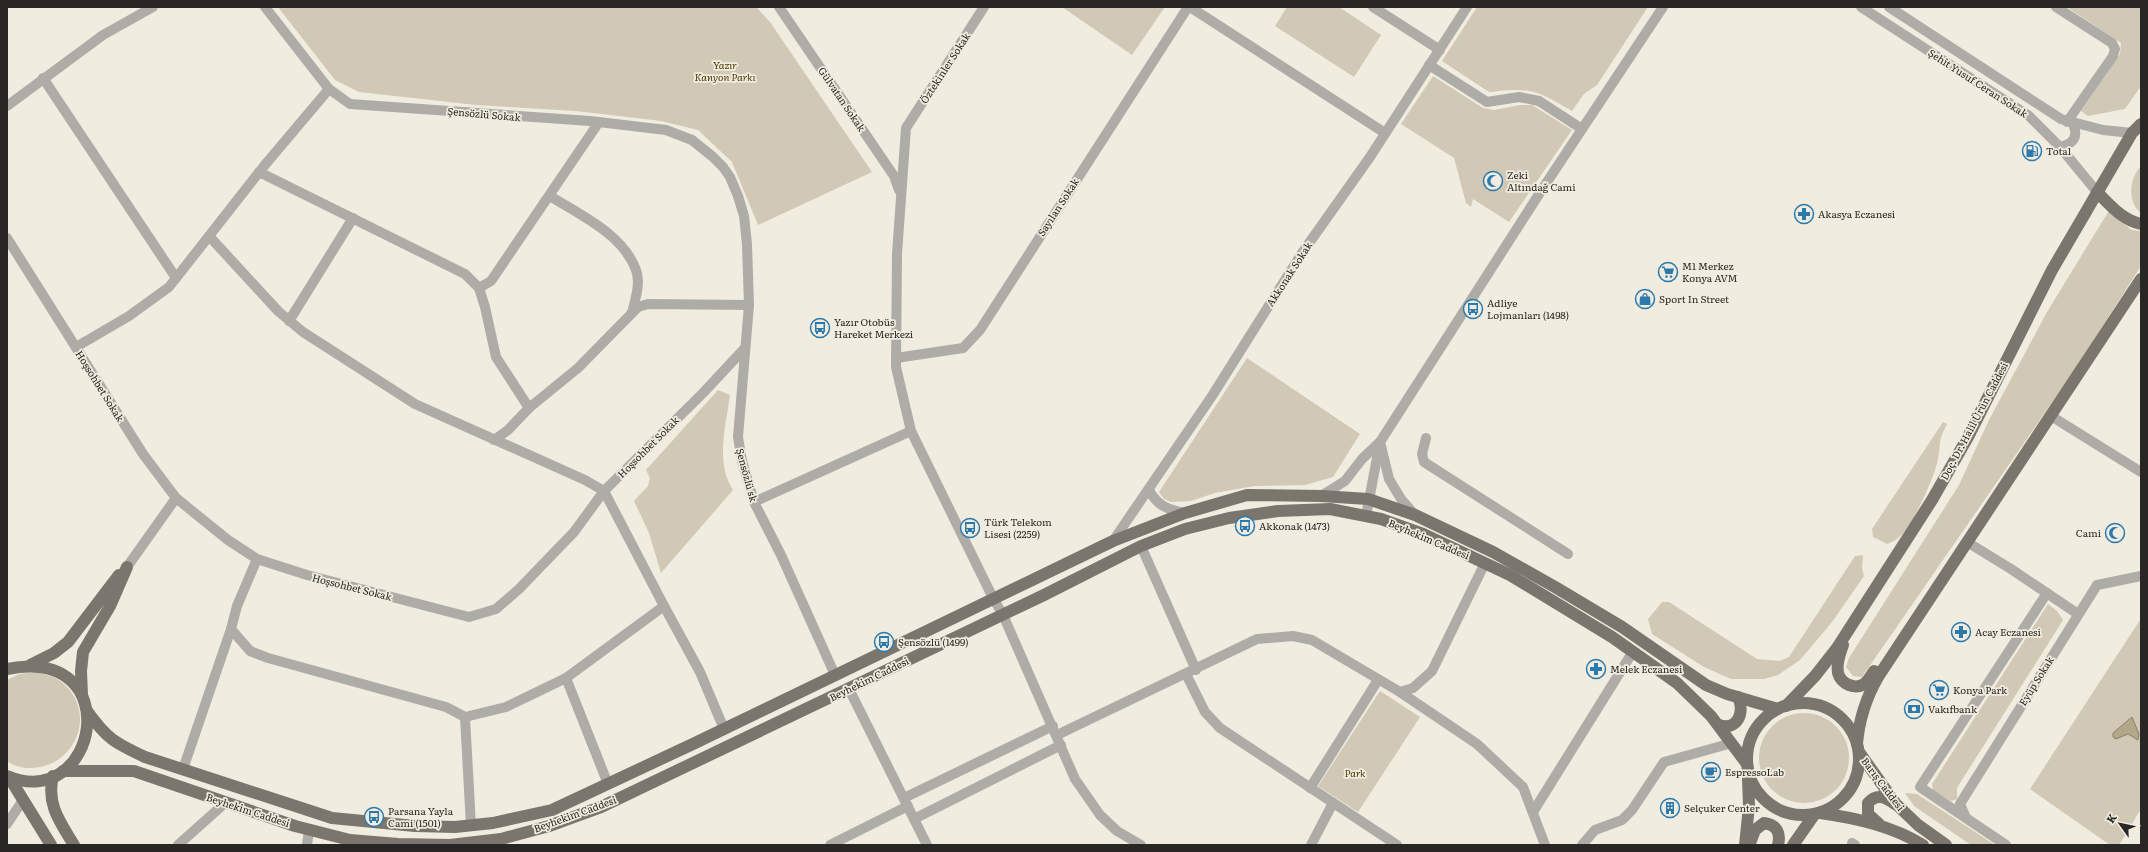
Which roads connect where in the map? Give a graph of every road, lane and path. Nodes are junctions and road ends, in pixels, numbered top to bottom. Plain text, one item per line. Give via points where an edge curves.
1 (153, 7) edge
2 (265, 7) edge
3 (779, 7) edge
4 (984, 7) edge
5 (1189, 7) edge
6 (1373, 7) edge
7 (1467, 7) edge
8 (1663, 7) edge
9 (1861, 7) edge
10 (1888, 7) edge
11 (2056, 7) edge
12 (1440, 50) junction
13 (1430, 65) junction
14 (43, 78) junction
15 (329, 89) junction
16 (7, 106) edge
17 (599, 122) junction
18 (2070, 123) junction
19 (2141, 124) edge
20 (1582, 129) junction
21 (1385, 133) junction
22 (2137, 134) edge
23 (2060, 147) junction
24 (259, 172) junction
25 (2097, 192) junction
26 (901, 194) junction
27 (550, 196) junction
28 (353, 218) junction
29 (2141, 224) edge
30 (209, 236) junction
31 (7, 238) edge
32 (176, 278) junction
33 (2141, 279) edge
34 (479, 288) junction
35 (749, 305) junction
36 (632, 313) junction
37 (289, 321) junction
38 (76, 347) junction
39 (745, 348) junction
40 (896, 358) junction
41 (529, 408) junction
42 (2051, 416) junction
43 (912, 430) junction
44 (1426, 438) dead end
45 (494, 440) junction
46 (1380, 442) junction
47 (2141, 472) edge
48 (1149, 490) junction
49 (604, 491) junction
50 (1321, 496) junction
51 (176, 498) junction
52 (1368, 499) junction
53 (754, 502) junction
54 (1185, 513) junction
55 (1366, 516) junction
56 (1415, 516) junction
57 (1113, 542) junction
58 (1967, 542) junction
59 (1141, 546) junction
60 (1568, 554) dead end
61 (257, 559) junction
62 (1485, 563) junction
63 (127, 567) junction
64 (2141, 576) edge
65 (2047, 593) junction
66 (993, 598) junction
67 (664, 606) junction
68 (2078, 614) junction
69 (1003, 615) junction
70 (231, 628) junction
71 (1846, 635) junction
72 (1898, 646) junction
73 (1632, 653) junction
74 (30, 665) junction
75 (7, 669) edge
76 (1196, 670) junction
77 (1186, 674) junction
78 (835, 675) junction
79 (566, 678) junction
80 (1378, 680) junction
81 (849, 688) junction
82 (1400, 692) junction
83 (82, 696) junction
84 (1738, 697) junction
85 (1782, 707) junction
86 (87, 711) junction
87 (465, 717) junction
88 (1719, 725) junction
89 (724, 729) junction
90 (1055, 730) junction
91 (1732, 743) junction
92 (1061, 745) junction
93 (1858, 748) junction
94 (1747, 768) junction
95 (183, 769) junction
96 (58, 773) junction
97 (8, 776) edge
98 (26, 781) junction
99 (608, 784) junction
100 (1310, 788) junction
101 (11, 792) edge
102 (23, 800) junction
103 (906, 802) junction
104 (225, 803) junction
105 (1333, 803) junction
106 (1896, 804) junction
107 (1533, 812) junction
108 (1817, 814) junction
109 (1966, 818) junction
110 (914, 819) junction
111 (60, 823) junction
112 (7, 824) edge
113 (471, 826) junction
114 (1882, 826) junction
115 (309, 830) junction
116 (43, 833) junction
117 (51, 845) edge
118 (74, 845) edge
119 (178, 845) edge
120 (307, 845) edge
121 (830, 845) edge
122 (927, 845) edge
123 (1141, 845) edge
124 (1311, 845) edge
125 (1397, 845) edge
126 (1545, 845) edge
127 (1582, 845) edge
128 (1745, 845) edge
129 (1749, 845) edge
130 (1778, 845) edge
131 (1793, 845) edge
132 (1923, 845) edge
133 (1946, 845) edge
134 (2006, 845) edge

1 - 14 street via 102,35
2 - 15 street, Şensözlü Sokak
3 - 26 street, Gülvatan Sokak via 894,176
4 - 26 street, Öztekinler Sokak via 906,128
5 - 21 street
5 - 40 street, Sayılan Sokak via 980,330 963,348
6 - 12 street
7 - 12 street, Akkonak Sokak
8 - 20 street
9 - 23 street, Şehit Yusuf Ceran Sokak via 2005,99 2038,124
10 - 18 street, Şehit Yusuf Ceran Sokak via 2047,112
11 - 18 street via 2112,42 2115,49
12 - 13 street, Akkonak Sokak
13 - 20 street via 1487,102 1519,97 1539,101
13 - 21 street, Akkonak Sokak
14 - 16 street
14 - 32 street
15 - 17 street, Şensözlü Sokak via 350,104
15 - 24 street
17 - 27 street
17 - 35 street, Şensözlü Sokak via 666,130 692,140 713,157 730,177 744,216
18 - 22 street, Şehit Yusuf Ceran Sokak
18 - 23 street via 2076,134 2075,140
19 - 22 main road, Doç. Dr. Halil Ürün Caddesi
20 - 46 street
21 - 48 street, Akkonak Sokak via 1302,253
22 - 25 main road, Doç. Dr. Halil Ürün Caddesi
23 - 25 street, Şehit Yusuf Ceran Sokak
24 - 28 street
24 - 30 street
25 - 29 main road via 2117,212
25 - 71 main road, Doç. Dr. Halil Ürün Caddesi via 2052,270 1944,480
26 - 40 street via 897,254
27 - 34 street via 491,280
27 - 36 street via 611,235 627,254 636,270 637,289
28 - 34 street via 465,274
28 - 37 street
30 - 32 street
30 - 37 street
31 - 38 street, Hoşsohbet Sokak
32 - 38 street via 169,287 129,316
33 - 42 main road
34 - 41 street via 496,357
35 - 36 street via 648,304 638,307
35 - 39 street, Şensözlü sk
36 - 41 street via 578,368
37 - 45 street via 415,404
38 - 51 street, Hoşsohbet Sokak via 143,454
39 - 49 street, Hoşsohbet Sokak
39 - 53 street, Şensözlü sk via 738,437
40 - 43 street
41 - 45 street via 508,430
42 - 47 street
42 - 58 main road
43 - 53 street
43 - 66 street
44 - 60 street via 1422,454 1424,462
45 - 49 street
46 - 50 street via 1362,459 1345,481
46 - 52 street
46 - 56 street via 1388,479
48 - 54 street via 1160,505 1169,510
48 - 57 street, Akkonak Sokak
49 - 61 street, Hoşsohbet Sokak via 574,532 520,589 496,610 469,616 307,575
49 - 67 street
50 - 52 main road, Beyhekim Caddesi
50 - 54 main road, Beyhekim Caddesi via 1247,495
51 - 61 street, Hoşsohbet Sokak via 228,540
51 - 63 street
52 - 55 street
52 - 56 main road, Beyhekim Caddesi
53 - 78 street, Şensözlü sk
54 - 57 main road, Beyhekim Caddesi
55 - 59 main road, Beyhekim Caddesi via 1330,509 1278,511 1228,518 1185,529
55 - 62 main road, Beyhekim Caddesi via 1423,534
56 - 84 main road, Beyhekim Caddesi via 1493,552 1622,627 1706,685
57 - 66 main road, Beyhekim Caddesi
58 - 65 street
58 - 72 main road
59 - 69 main road, Beyhekim Caddesi
59 - 76 street
61 - 70 street via 237,606
62 - 73 main road, Beyhekim Caddesi via 1517,579 1612,637
62 - 82 street via 1432,671 1413,688
63 - 74 main road via 104,593 68,642 54,653
63 - 83 main road via 110,606 83,652
64 - 68 street, Eyüp Sokak via 2097,585
65 - 68 street
65 - 109 street via 1920,787
66 - 69 street
66 - 78 main road, Beyhekim Caddesi
67 - 79 street
67 - 89 street via 700,672
68 - 109 street, Eyüp Sokak via 1960,804
69 - 81 main road, Beyhekim Caddesi
69 - 90 street
70 - 87 street via 250,651 268,658 446,706
70 - 95 street
71 - 72 main road via 1839,658 1838,674 1851,686 1864,684
71 - 85 main road, Doç. Dr. Halil Ürün Caddesi via 1815,676
72 - 93 main road via 1871,690 1862,714
73 - 88 main road, Beyhekim Caddesi via 1678,684
73 - 107 street
74 - 75 main road
74 - 83 main road via 47,667 62,674 74,684
76 - 77 street
76 - 80 street via 1257,640 1294,636 1312,640
77 - 90 street
77 - 100 street via 1205,712 1220,728
78 - 89 main road, Beyhekim Caddesi
79 - 87 street via 506,707
79 - 99 street
80 - 82 street
80 - 100 street
81 - 103 street
81 - 115 main road, Beyhekim Caddesi via 601,807 549,826 501,839 450,845 398,844 350,840
82 - 107 street via 1477,744 1523,787
83 - 86 main road
84 - 85 main road, Beyhekim Caddesi
84 - 88 main road via 1742,711 1738,720 1731,725
85 - 93 main road via 1810,703 1833,712 1845,722
85 - 94 main road via 1764,718 1754,732 1748,747
86 - 95 main road, Beyhekim Caddesi via 102,731 117,744 145,757
86 - 96 main road via 88,728 84,744 76,759
87 - 113 street
88 - 91 main road, Beyhekim Caddesi
89 - 99 main road, Beyhekim Caddesi
90 - 92 street
90 - 103 street
91 - 94 main road, Beyhekim Caddesi
91 - 127 street via 1664,762 1632,810 1622,820 1595,830
92 - 110 street
92 - 123 street via 1075,779 1100,815 1117,831
93 - 106 main road, Barış Caddesi
93 - 108 main road via 1858,770 1852,786 1835,805
94 - 108 main road via 1756,791 1771,806 1789,814
94 - 128 main road via 1749,806
95 - 113 main road, Beyhekim Caddesi via 332,818 415,826
96 - 98 main road, Beyhekim Caddesi
96 - 104 main road, Beyhekim Caddesi via 134,771
96 - 111 main road via 50,799
97 - 98 main road
97 - 101 main road
98 - 101 main road
99 - 113 main road, Beyhekim Caddesi via 552,810
100 - 105 street
101 - 102 main road
102 - 112 street
102 - 116 main road
103 - 110 street
103 - 121 street
104 - 115 main road, Beyhekim Caddesi
104 - 119 street
105 - 124 street
105 - 125 street
106 - 114 main road via 1879,796 1868,802 1868,814
106 - 133 main road, Barış Caddesi via 1918,825
107 - 126 street
108 - 114 main road via 1852,818
108 - 131 main road
109 - 134 street
110 - 122 street
111 - 116 main road via 51,821
111 - 118 main road
114 - 132 main road
115 - 120 street
116 - 117 main road
129 - 130 main road via 1755,830 1764,824 1775,827 1778,831

